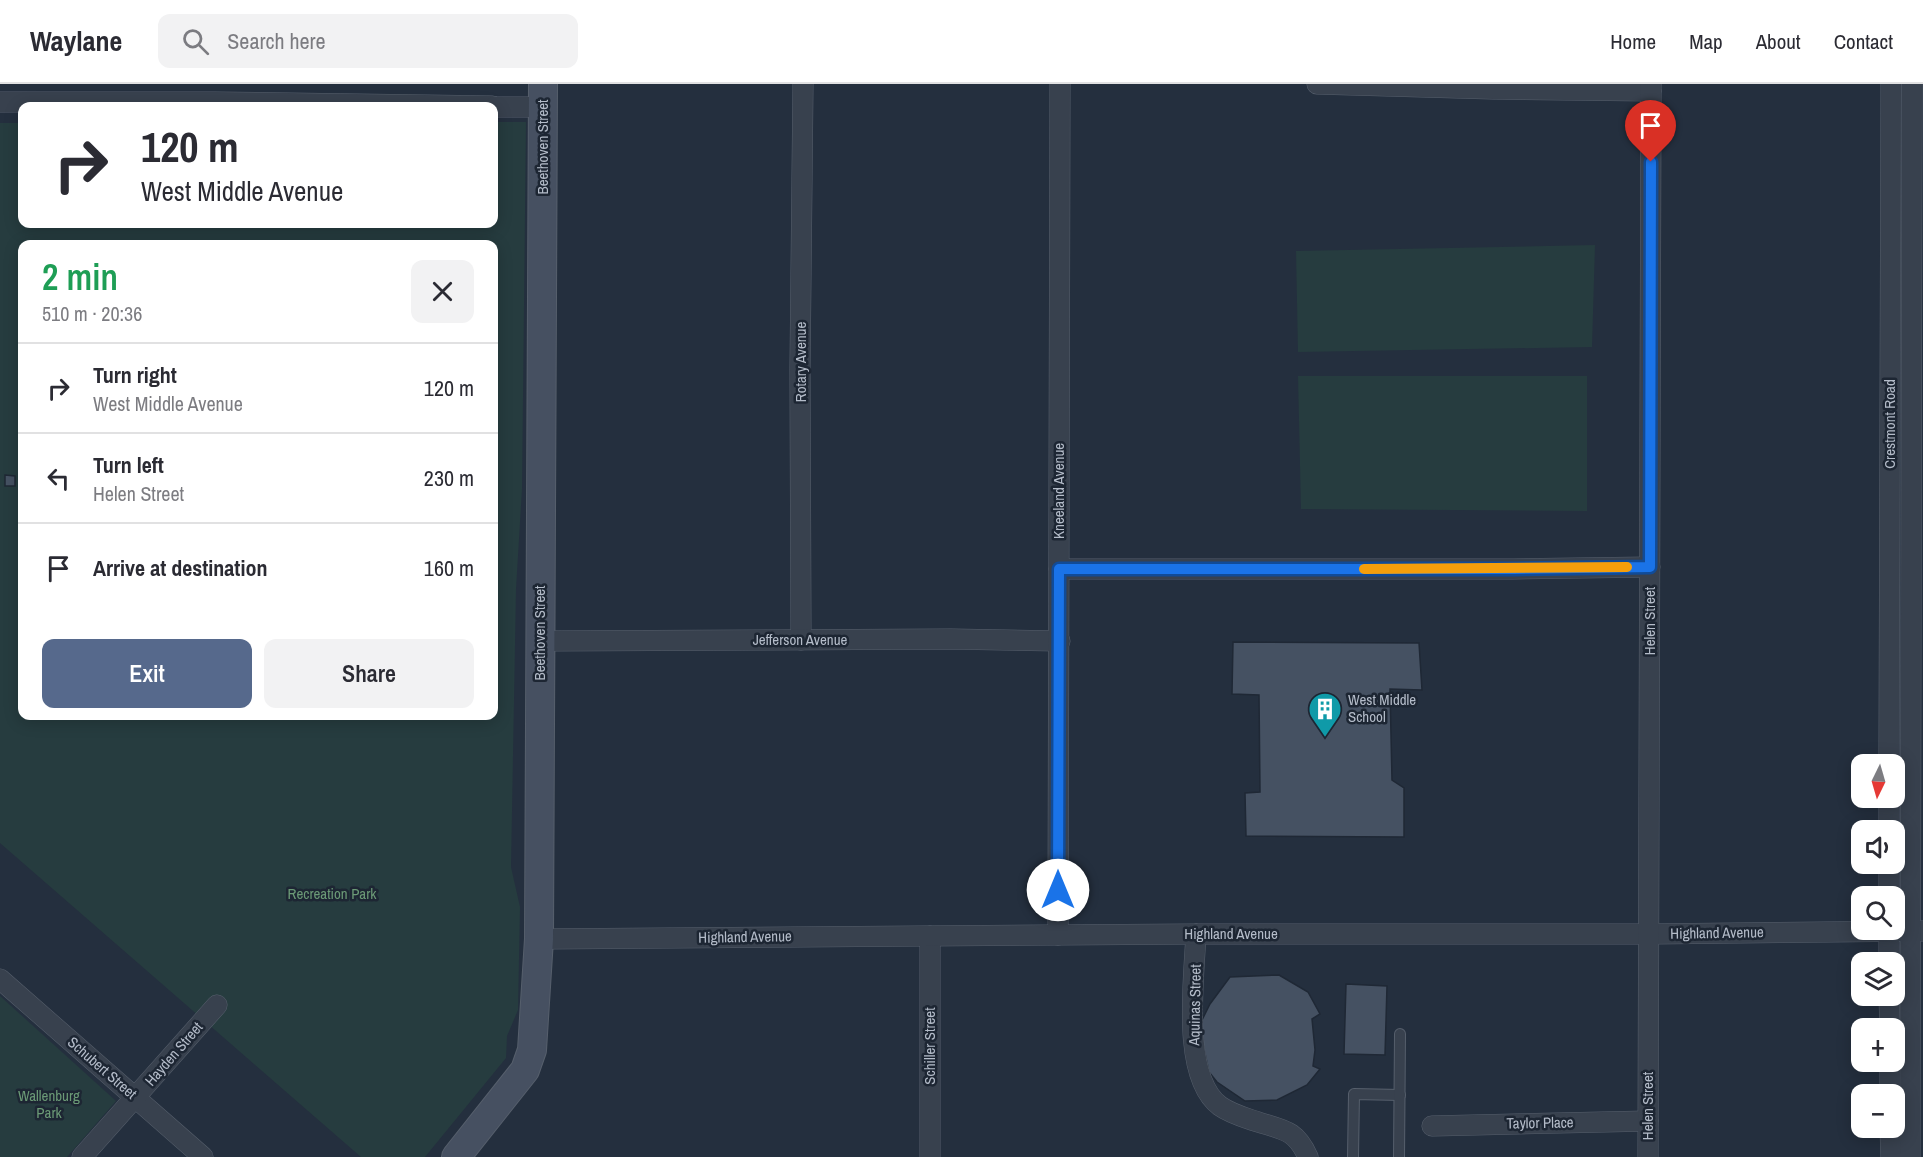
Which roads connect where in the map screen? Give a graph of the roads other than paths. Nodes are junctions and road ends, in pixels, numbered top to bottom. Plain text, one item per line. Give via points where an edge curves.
1 (803, 84) edge
2 (1060, 84) edge
3 (1317, 84) edge
4 (1891, 84) edge
5 (1912, 84) edge
6 (1651, 87) edge
7 (543, 96) edge
8 (0, 102) edge
9 (18, 102) edge
10 (18, 102) edge
11 (215, 102) edge
12 (498, 105) edge
13 (1890, 393) junction
14 (1912, 394) junction
15 (1650, 567) junction
16 (1059, 569) junction
17 (801, 640) junction
18 (540, 641) junction
19 (1059, 641) junction
20 (1911, 651) junction
21 (1890, 652) junction
22 (1889, 754) edge
23 (1851, 931) edge
24 (1917, 931) edge
25 (1196, 934) junction
26 (1650, 934) junction
27 (1058, 935) junction
28 (930, 936) junction
29 (539, 939) junction
30 (0, 979) edge
31 (217, 1005) dead end
32 (1400, 1034) dead end
33 (1400, 1095) junction
34 (135, 1098) junction
35 (1648, 1121) junction
36 (1432, 1126) dead end
37 (1890, 1138) edge
38 (82, 1157) edge
39 (203, 1157) edge
40 (456, 1157) edge
41 (930, 1157) edge
42 (1308, 1157) edge
43 (1353, 1157) edge
44 (1399, 1157) edge
45 (1648, 1157) edge
46 (1891, 1157) edge
47 (1910, 1157) edge

1 - 17 street, Rotary Avenue
2 - 16 street, Kneeland Avenue
3 - 6 street via 1493,89
4 - 13 street, Crestmont Road
5 - 14 street, Crestmont Road
6 - 15 street, Helen Street
7 - 12 street
7 - 18 street, Beethoven Street
8 - 9 street
10 - 11 street
13 - 14 street
13 - 21 street, Crestmont Road
14 - 20 street, Crestmont Road
15 - 16 street
15 - 26 street, Helen Street
16 - 19 street, Kneeland Avenue
17 - 18 street, Jefferson Avenue
17 - 19 street, Jefferson Avenue
18 - 29 street, Beethoven Street
19 - 27 street, Kneeland Avenue
20 - 21 street
20 - 24 street, Crestmont Road
21 - 22 street, Crestmont Road
23 - 26 street, Highland Avenue
24 - 47 street, Crestmont Road
25 - 26 street, Highland Avenue
25 - 27 street, Highland Avenue
25 - 42 street, Aquinas Street via 1193,1047 1208,1094 1221,1107 1245,1118 1289,1131
26 - 35 street, Helen Street
27 - 28 street, Highland Avenue
28 - 29 street, Highland Avenue
28 - 41 street, Schiller Street
29 - 40 street, Beethoven Street via 532,1050 525,1070
30 - 34 street, Schubert Street
31 - 34 street, Hayden Street
32 - 33 lane
33 - 43 lane via 1354,1094
33 - 44 lane
34 - 38 street, Hayden Street
34 - 39 street, Schubert Street
35 - 36 street, Taylor Place
35 - 45 street, Helen Street
37 - 46 street

